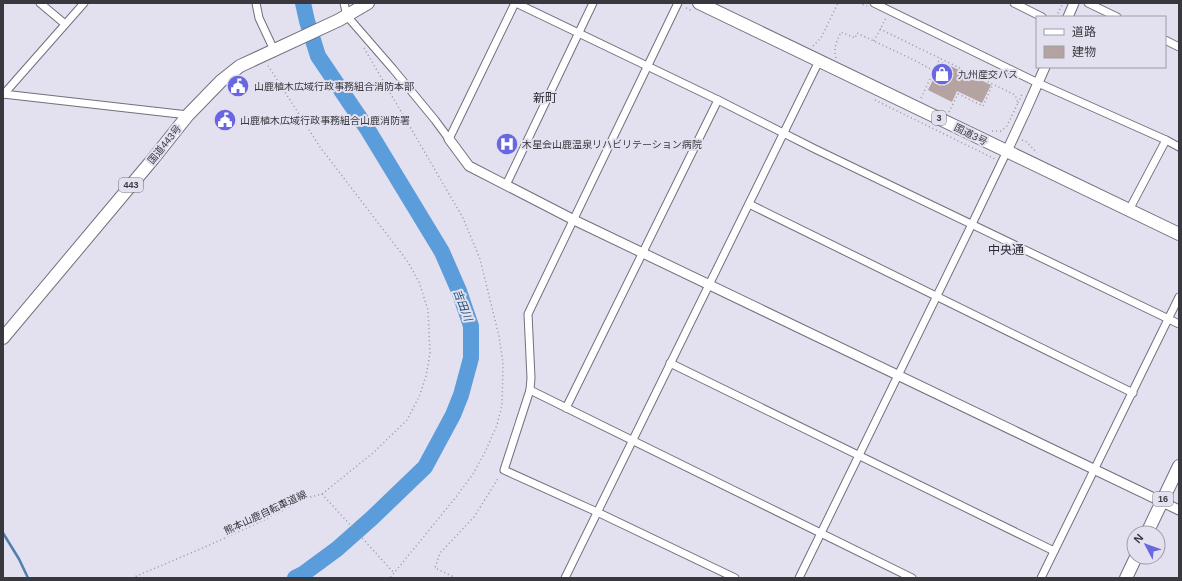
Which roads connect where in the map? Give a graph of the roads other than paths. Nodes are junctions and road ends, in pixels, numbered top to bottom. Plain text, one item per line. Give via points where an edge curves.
1 (40, 3) edge
2 (84, 3) edge
3 (256, 3) edge
4 (344, 3) edge
5 (368, 3) edge
6 (515, 3) edge
7 (593, 3) edge
8 (678, 3) edge
9 (699, 3) edge
10 (874, 3) edge
11 (1014, 3) edge
12 (1074, 3) edge
13 (1088, 3) edge
14 (1040, 16) edge
15 (1068, 16) edge
16 (1115, 16) edge
17 (343, 18) junction
18 (65, 24) junction
19 (578, 33) junction
20 (1166, 40) edge
21 (1179, 47) edge
22 (274, 50) junction
23 (818, 56) junction
24 (647, 67) junction
25 (1045, 68) edge
26 (1038, 83) junction
27 (3, 94) edge
28 (718, 100) junction
29 (188, 115) junction
30 (784, 134) junction
31 (449, 139) junction
32 (1166, 140) junction
33 (1179, 147) edge
34 (1004, 157) junction
35 (506, 185) junction
36 (749, 204) junction
37 (1130, 210) junction
38 (574, 220) junction
39 (972, 224) junction
40 (1179, 234) edge
41 (643, 253) junction
42 (709, 285) junction
43 (937, 296) junction
44 (1179, 297) edge
45 (1169, 319) junction
46 (1179, 324) edge
47 (3, 338) edge
48 (670, 363) junction
49 (898, 376) junction
50 (530, 390) junction
51 (1133, 393) junction
52 (566, 408) junction
53 (632, 440) junction
54 (859, 455) junction
55 (1179, 466) edge
56 (1095, 470) junction
57 (1161, 502) junction
58 (1179, 510) edge
59 (597, 512) junction
60 (1151, 525) edge
61 (821, 533) junction
62 (1054, 551) junction
63 (1132, 565) edge
64 (565, 578) edge
65 (735, 578) edge
66 (799, 578) edge
67 (912, 578) edge
68 (1041, 578) edge
69 (1126, 578) edge

1 - 18 street
2 - 18 street
3 - 22 street via 258,18
4 - 17 street
5 - 17 main road, 国道443号 / 443
6 - 19 street
6 - 31 street
7 - 19 street
8 - 24 street
9 - 23 main road, 国道3号 / 3
10 - 26 street
11 - 14 street
12 - 15 street
13 - 16 street
17 - 22 main road, 国道443号 / 443
17 - 31 street via 393,69
18 - 27 street
19 - 24 street
19 - 35 street
20 - 21 street
22 - 29 main road, 国道443号 / 443 via 240,66 221,81
23 - 30 street
23 - 34 main road, 国道3号 / 3
24 - 28 street
24 - 38 street
25 - 26 street
26 - 32 street
26 - 34 street
27 - 29 street
28 - 30 street
28 - 41 street
29 - 47 main road, 国道443号 / 443
30 - 36 street
30 - 39 street
31 - 35 street via 469,166
32 - 33 street
32 - 37 street
34 - 37 main road, 国道3号 / 3
34 - 39 street
35 - 38 street
36 - 42 street
36 - 43 street
37 - 40 main road, 国道3号 / 3
38 - 41 street
38 - 50 street via 528,314
39 - 43 street
39 - 45 street
41 - 42 street
41 - 52 street
42 - 48 street
42 - 49 street
43 - 49 street
43 - 51 street
44 - 45 street
45 - 46 street
45 - 51 street
48 - 53 street
48 - 54 street
49 - 54 street
49 - 56 street
50 - 52 street
50 - 59 street via 504,470
51 - 56 street
52 - 53 street
53 - 59 street
53 - 61 street
54 - 61 street
54 - 62 street
55 - 57 main road, 16
56 - 57 street
56 - 62 street
57 - 58 street
57 - 60 main road, 16
59 - 64 street
59 - 65 street
61 - 66 street
61 - 67 street
62 - 68 street
63 - 69 main road

